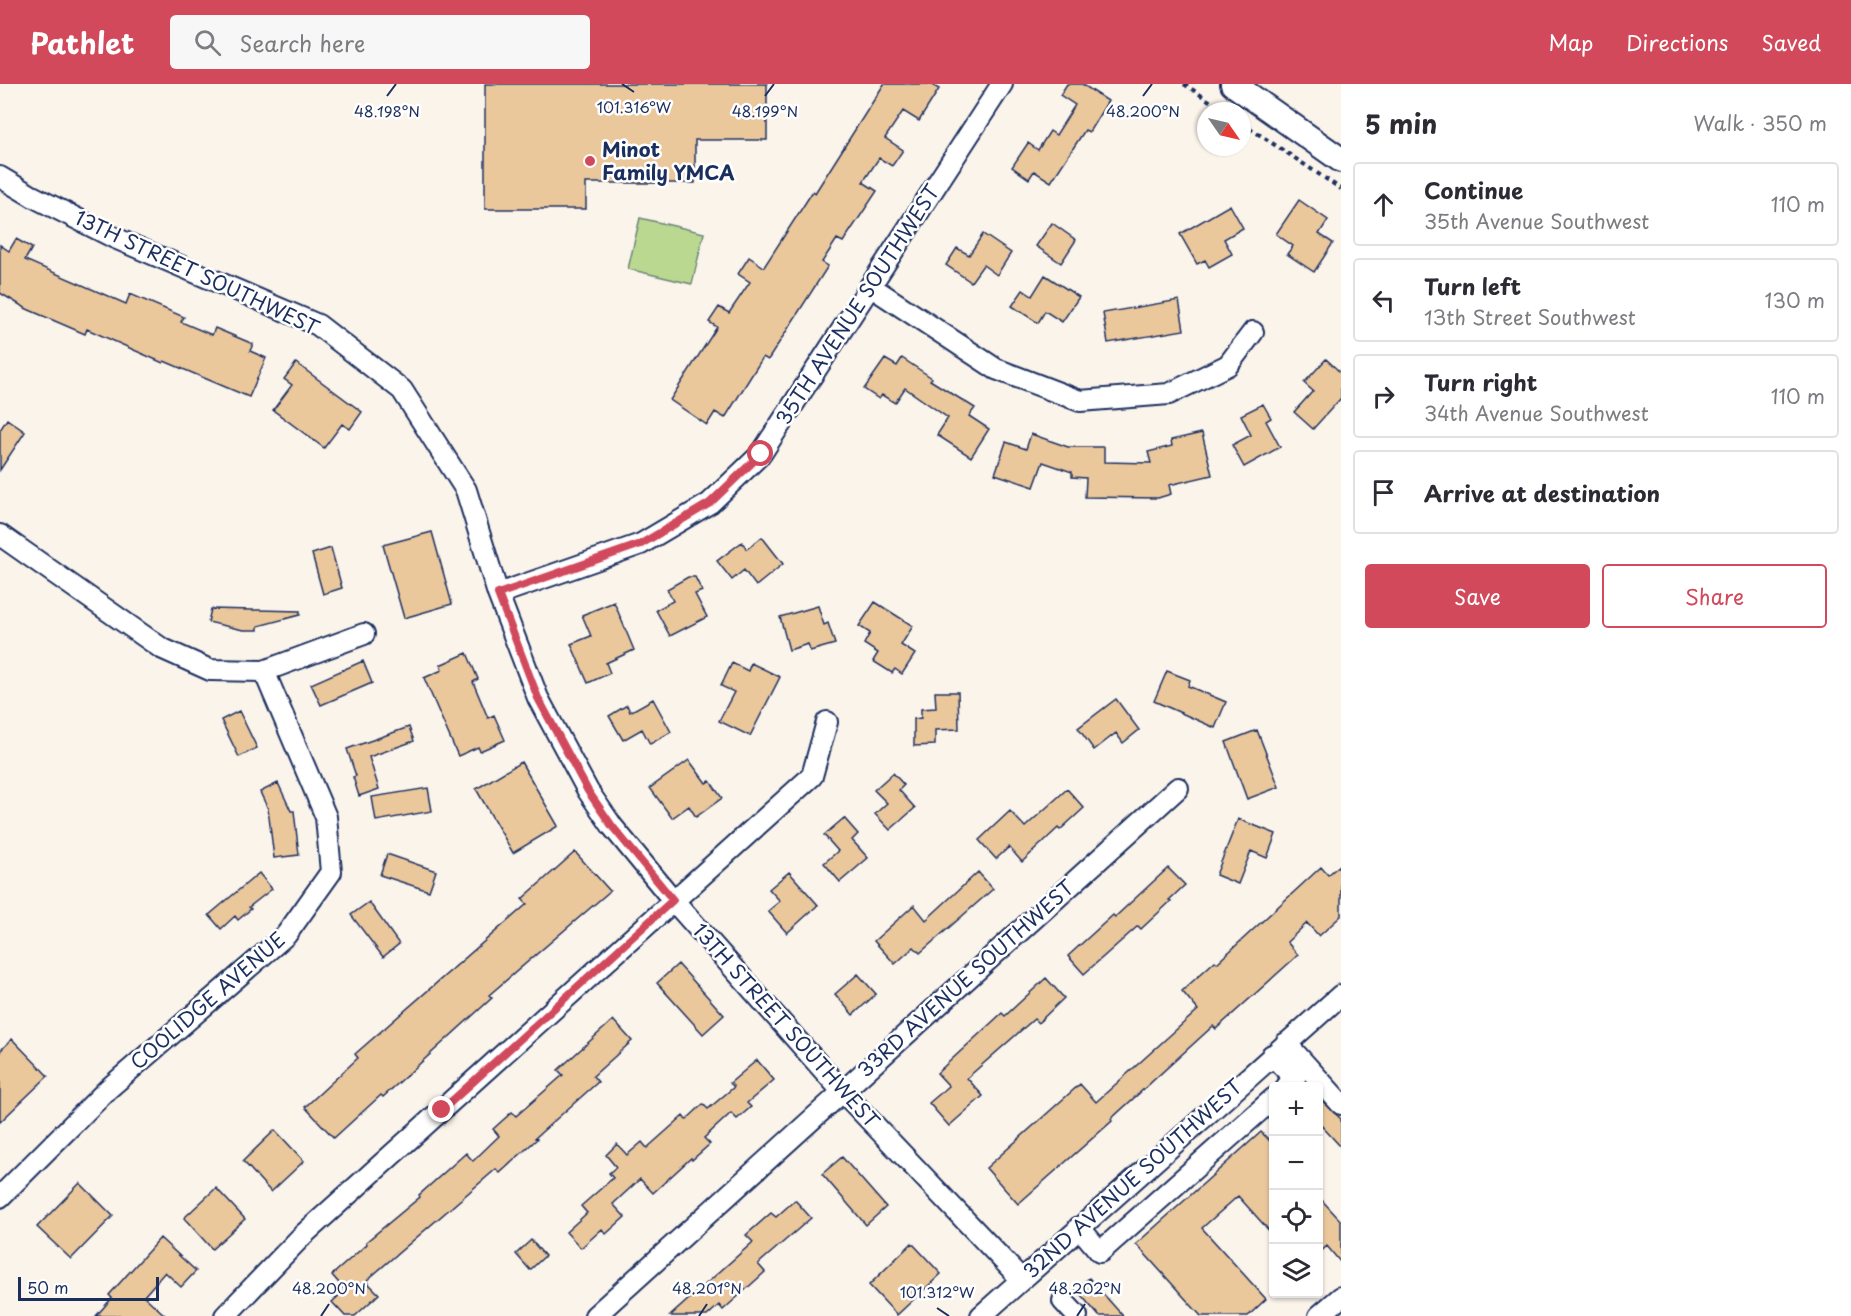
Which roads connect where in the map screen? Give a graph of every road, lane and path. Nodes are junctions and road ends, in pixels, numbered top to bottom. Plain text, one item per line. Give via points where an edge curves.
1 (1002, 84) edge
2 (1184, 84) edge
3 (1233, 84) edge
4 (1211, 102) edge
5 (1251, 129) edge
6 (1341, 160) edge
7 (0, 177) edge
8 (1341, 189) edge
9 (870, 286) junction
10 (1253, 332) dead end
11 (1, 537) edge
12 (498, 594) junction
13 (363, 634) dead end
14 (264, 670) junction
15 (827, 722) dead end
16 (1178, 788) dead end
17 (673, 900) junction
18 (1341, 995) edge
19 (1279, 1049) junction
20 (1292, 1082) edge
21 (842, 1091) junction
22 (1269, 1102) edge
23 (1341, 1104) edge
24 (0, 1197) edge
25 (1079, 1227) junction
26 (1021, 1279) junction
27 (1341, 1296) edge
28 (1063, 1301) dead end
29 (225, 1316) edge
30 (596, 1316) edge
31 (981, 1316) edge
32 (1077, 1316) edge
33 (1319, 1316) edge

1 - 9 street, 35TH AVENUE SOUTHWEST
2 - 4 path
3 - 6 main road
5 - 8 path
7 - 12 street, 13TH STREET SOUTHWEST via 115,238 318,325 402,390 466,490
9 - 10 street via 996,369 1080,401 1169,394 1228,365
9 - 12 street, 35TH AVENUE SOUTHWEST via 761,454 710,503 641,544
11 - 14 street via 161,648 210,670
12 - 17 street, 13TH STREET SOUTHWEST via 538,698 588,791
13 - 14 street
14 - 24 street, COOLIDGE AVENUE via 326,817 330,872 286,935 108,1089
15 - 17 street via 812,776
16 - 21 street, 33RD AVENUE SOUTHWEST
17 - 21 street, 13TH STREET SOUTHWEST
17 - 29 street via 303,1235
18 - 19 street, 32ND AVENUE SOUTHWEST
19 - 20 street via 1295,1079
19 - 23 street
19 - 25 street, 32ND AVENUE SOUTHWEST
21 - 26 street, 13TH STREET SOUTHWEST
21 - 30 street, 33RD AVENUE SOUTHWEST
22 - 25 street via 1100,1252
25 - 26 street, 32ND AVENUE SOUTHWEST
26 - 31 street, 32ND AVENUE SOUTHWEST
27 - 33 street
28 - 32 street

